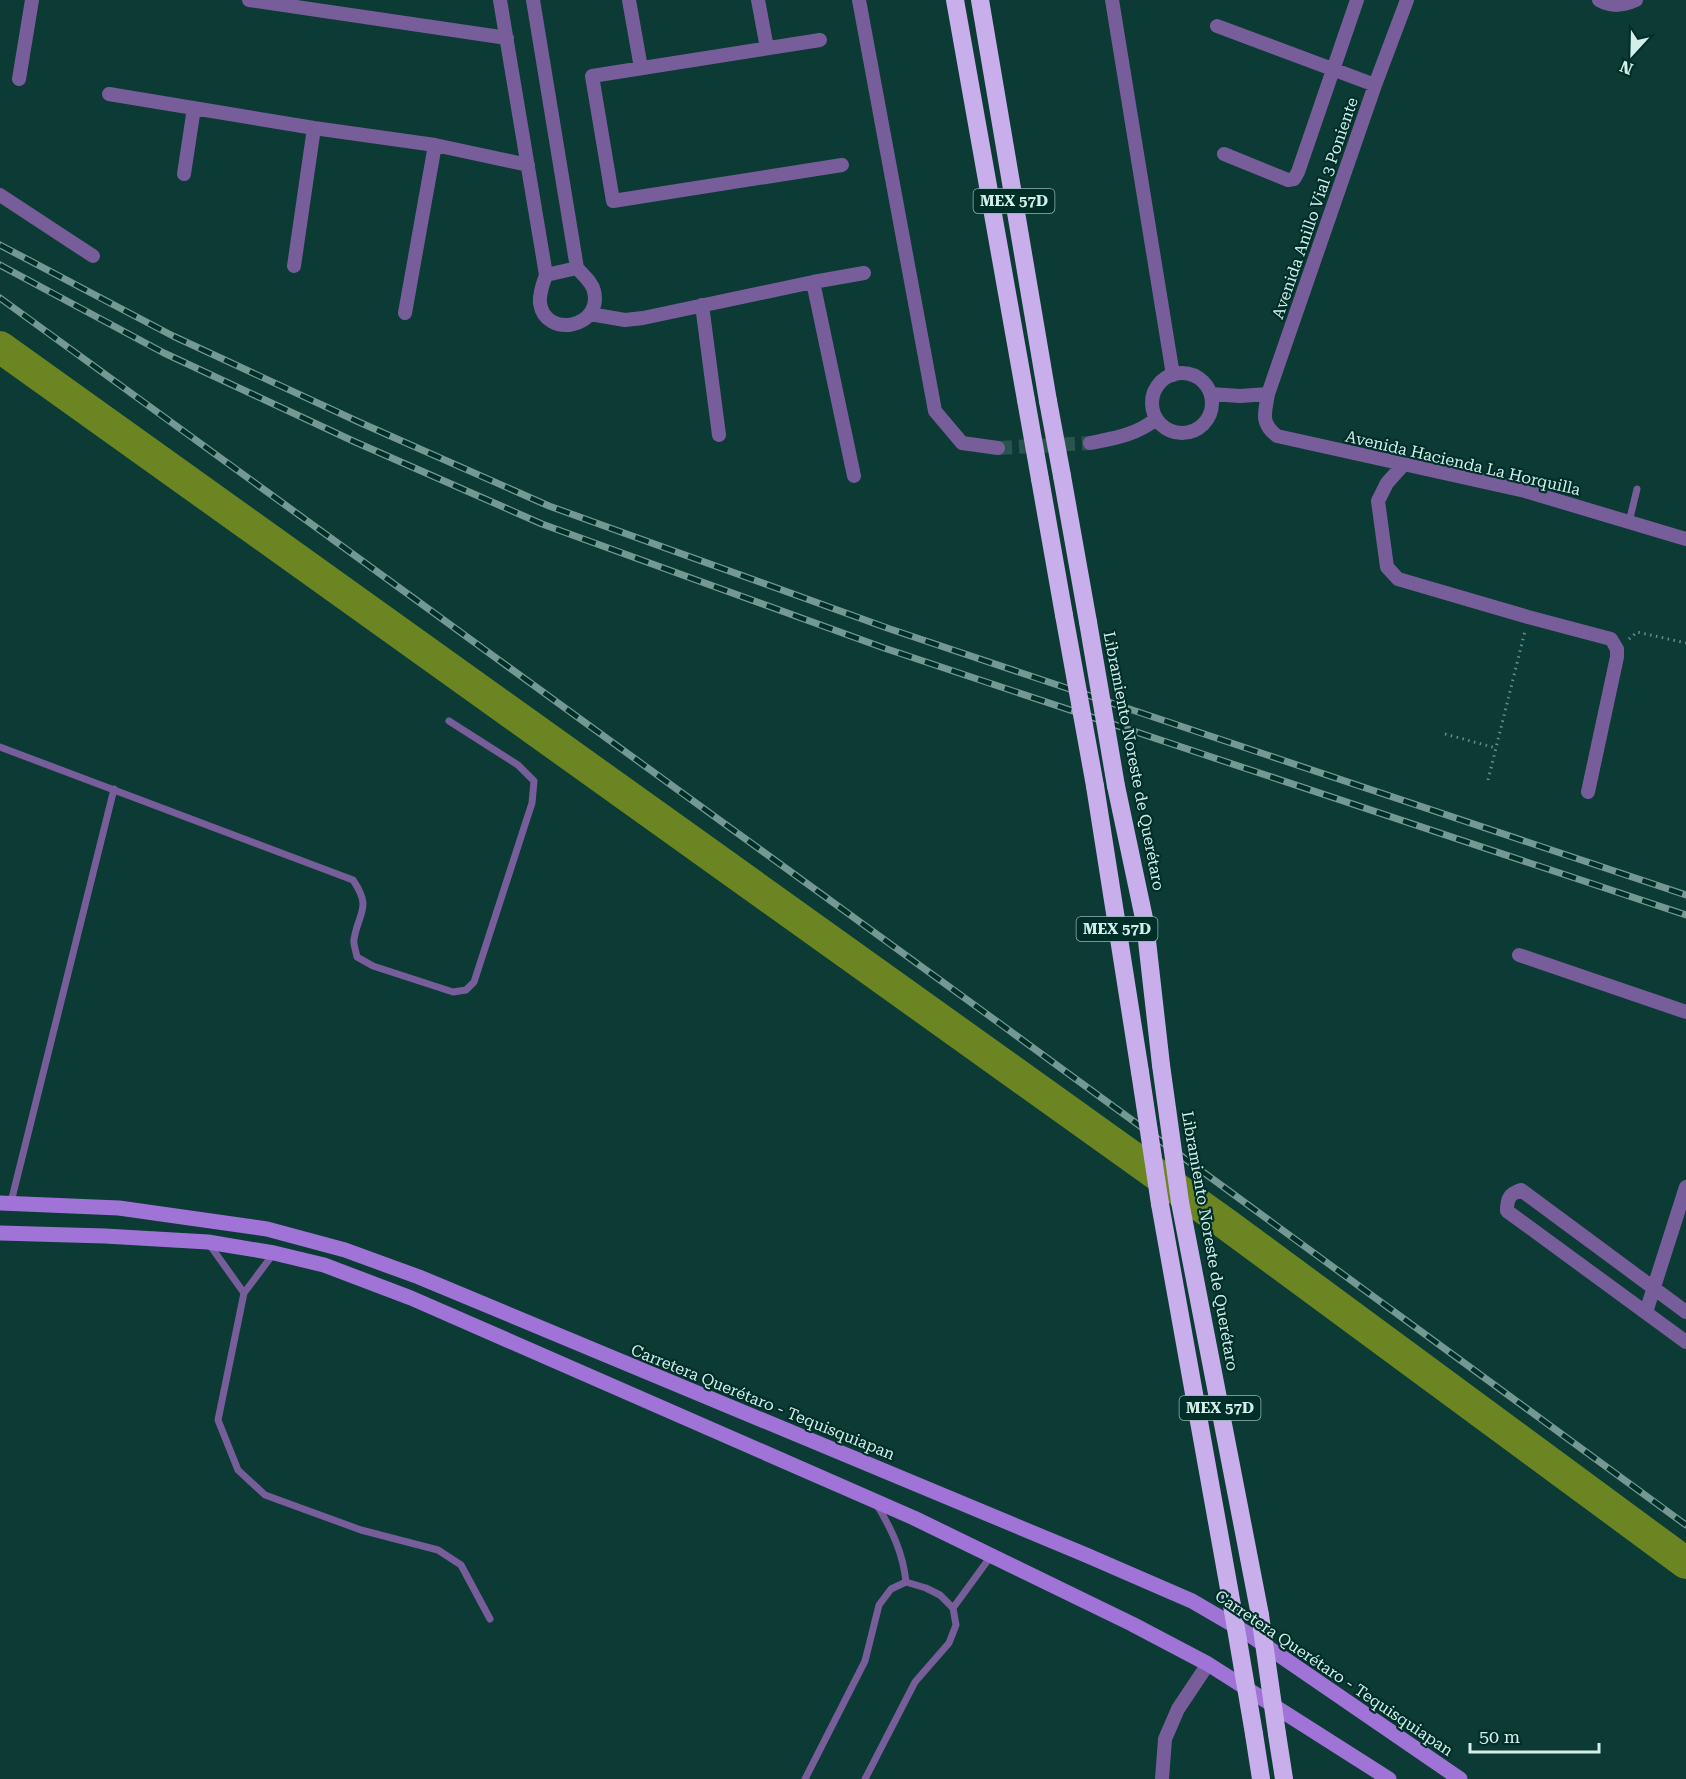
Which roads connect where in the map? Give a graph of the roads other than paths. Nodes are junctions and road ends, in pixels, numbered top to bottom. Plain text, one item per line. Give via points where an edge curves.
1 (32, 0) edge
2 (249, 0) edge
3 (501, 0) edge
4 (533, 0) edge
5 (629, 0) edge
6 (758, 0) edge
7 (859, 0) edge
8 (955, 0) edge
9 (980, 0) edge
10 (1112, 0) edge
11 (1357, 0) edge
12 (1407, 0) edge
13 (1599, 0) edge
14 (1636, 0) edge
15 (288, 3) edge
16 (1217, 26) dead end
17 (507, 38) junction
18 (820, 40) dead end
19 (767, 48) junction
20 (641, 68) junction
21 (1333, 69) junction
22 (20, 79) dead end
23 (1375, 85) junction
24 (109, 93) dead end
25 (194, 108) junction
26 (314, 128) junction
27 (435, 145) junction
28 (1224, 154) dead end
29 (528, 165) junction
30 (842, 165) dead end
31 (184, 174) dead end
32 (0, 195) edge
33 (93, 256) dead end
34 (294, 266) dead end
35 (577, 268) junction
36 (864, 273) dead end
37 (546, 275) junction
38 (813, 282) junction
39 (702, 304) junction
40 (405, 313) dead end
41 (590, 314) junction
42 (1173, 375) junction
43 (1211, 394) junction
44 (1268, 394) junction
45 (1156, 419) junction
46 (1267, 429) joint
47 (719, 435) dead end
48 (1090, 443) tunnel mouth
49 (998, 448) tunnel mouth
50 (1404, 464) junction
51 (854, 476) dead end
52 (1637, 489) dead end
53 (1629, 522) junction
54 (1686, 539) edge
55 (449, 721) dead end
56 (0, 747) edge
57 (114, 789) junction
58 (1588, 792) dead end
59 (1519, 955) dead end
60 (1686, 1012) edge
61 (1686, 1187) edge
62 (6, 1203) edge
63 (0, 1233) edge
64 (208, 1242) junction
65 (274, 1252) junction
66 (1654, 1288) junction
67 (244, 1293) junction
68 (1646, 1312) junction
69 (1686, 1312) edge
70 (1686, 1342) edge
71 (875, 1501) junction
72 (991, 1556) junction
73 (906, 1582) junction
74 (953, 1608) junction
75 (490, 1619) dead end
76 (1208, 1664) junction
77 (806, 1779) edge
78 (865, 1779) edge
79 (1162, 1779) edge
80 (1261, 1779) edge
81 (1284, 1779) edge
82 (1389, 1779) edge
83 (1460, 1779) edge

1 - 22 street
2 - 15 street
3 - 17 street
4 - 35 street
5 - 20 street
6 - 19 street
7 - 49 street via 934,411 962,442
8 - 80 highway, MEX 57D, bridge via 1095,786 1160,1204
9 - 81 highway, Libramiento Noreste de Querétaro / MEX 57D, bridge via 1116,786 1145,923 1180,1202 1260,1615
10 - 42 street
11 - 21 street
12 - 23 street, Avenida Anillo Vial 3 Poniente
13 - 14 street via 1612,6
15 - 17 street
16 - 21 street
17 - 29 street
18 - 19 street
19 - 20 street
20 - 30 street via 592,76 613,201
21 - 23 street
21 - 28 street via 1294,179
23 - 44 street, Avenida Anillo Vial 3 Poniente
24 - 25 street
25 - 26 street
25 - 31 street
26 - 27 street
26 - 34 street
27 - 29 street
27 - 40 street
29 - 37 street
32 - 33 street
35 - 37 street
35 - 41 street via 594,289 595,302
36 - 38 street
37 - 41 street via 540,304 555,324 568,327
38 - 39 street
38 - 51 street
39 - 41 street via 625,320
39 - 47 street
42 - 43 street via 1196,376
42 - 45 street via 1155,389 1152,401
43 - 44 street
43 - 45 street via 1209,417 1192,432 1168,430
44 - 46 street, Avenida Anillo Vial 3 Poniente via 1264,417
45 - 48 street via 1128,435
46 - 50 street, Avenida Hacienda La Horquilla via 1277,436
50 - 53 street, Avenida Hacienda La Horquilla via 1525,491
50 - 58 street via 1378,501 1387,567 1398,579 1611,639 1617,649
52 - 53 lane
53 - 54 street, Avenida Hacienda La Horquilla
55 - 57 lane via 518,765 534,781 532,803 518,848 474,982 466,990 453,992 357,957 354,941 364,908 362,893 353,880
56 - 57 lane
57 - 62 lane
59 - 60 street
61 - 66 street
62 - 83 main road, Carretera Querétaro - Tequisquiapan via 119,1208 267,1229 345,1250 419,1277 1192,1601 1275,1652
63 - 64 main road
64 - 65 main road
64 - 67 lane
65 - 67 lane
65 - 71 main road via 324,1265 411,1298
66 - 68 street
66 - 68 street via 1521,1190 1507,1201 1507,1211
66 - 69 street
67 - 75 lane via 218,1420 238,1470 266,1495 361,1530 438,1550 461,1565
68 - 70 street
71 - 72 main road
71 - 73 lane via 897,1540
72 - 74 lane
72 - 76 main road
73 - 74 lane via 940,1595
73 - 77 lane via 891,1589 879,1605 866,1661
74 - 78 lane via 956,1625 949,1643 915,1682
76 - 79 street via 1178,1709 1165,1739
76 - 82 main road

